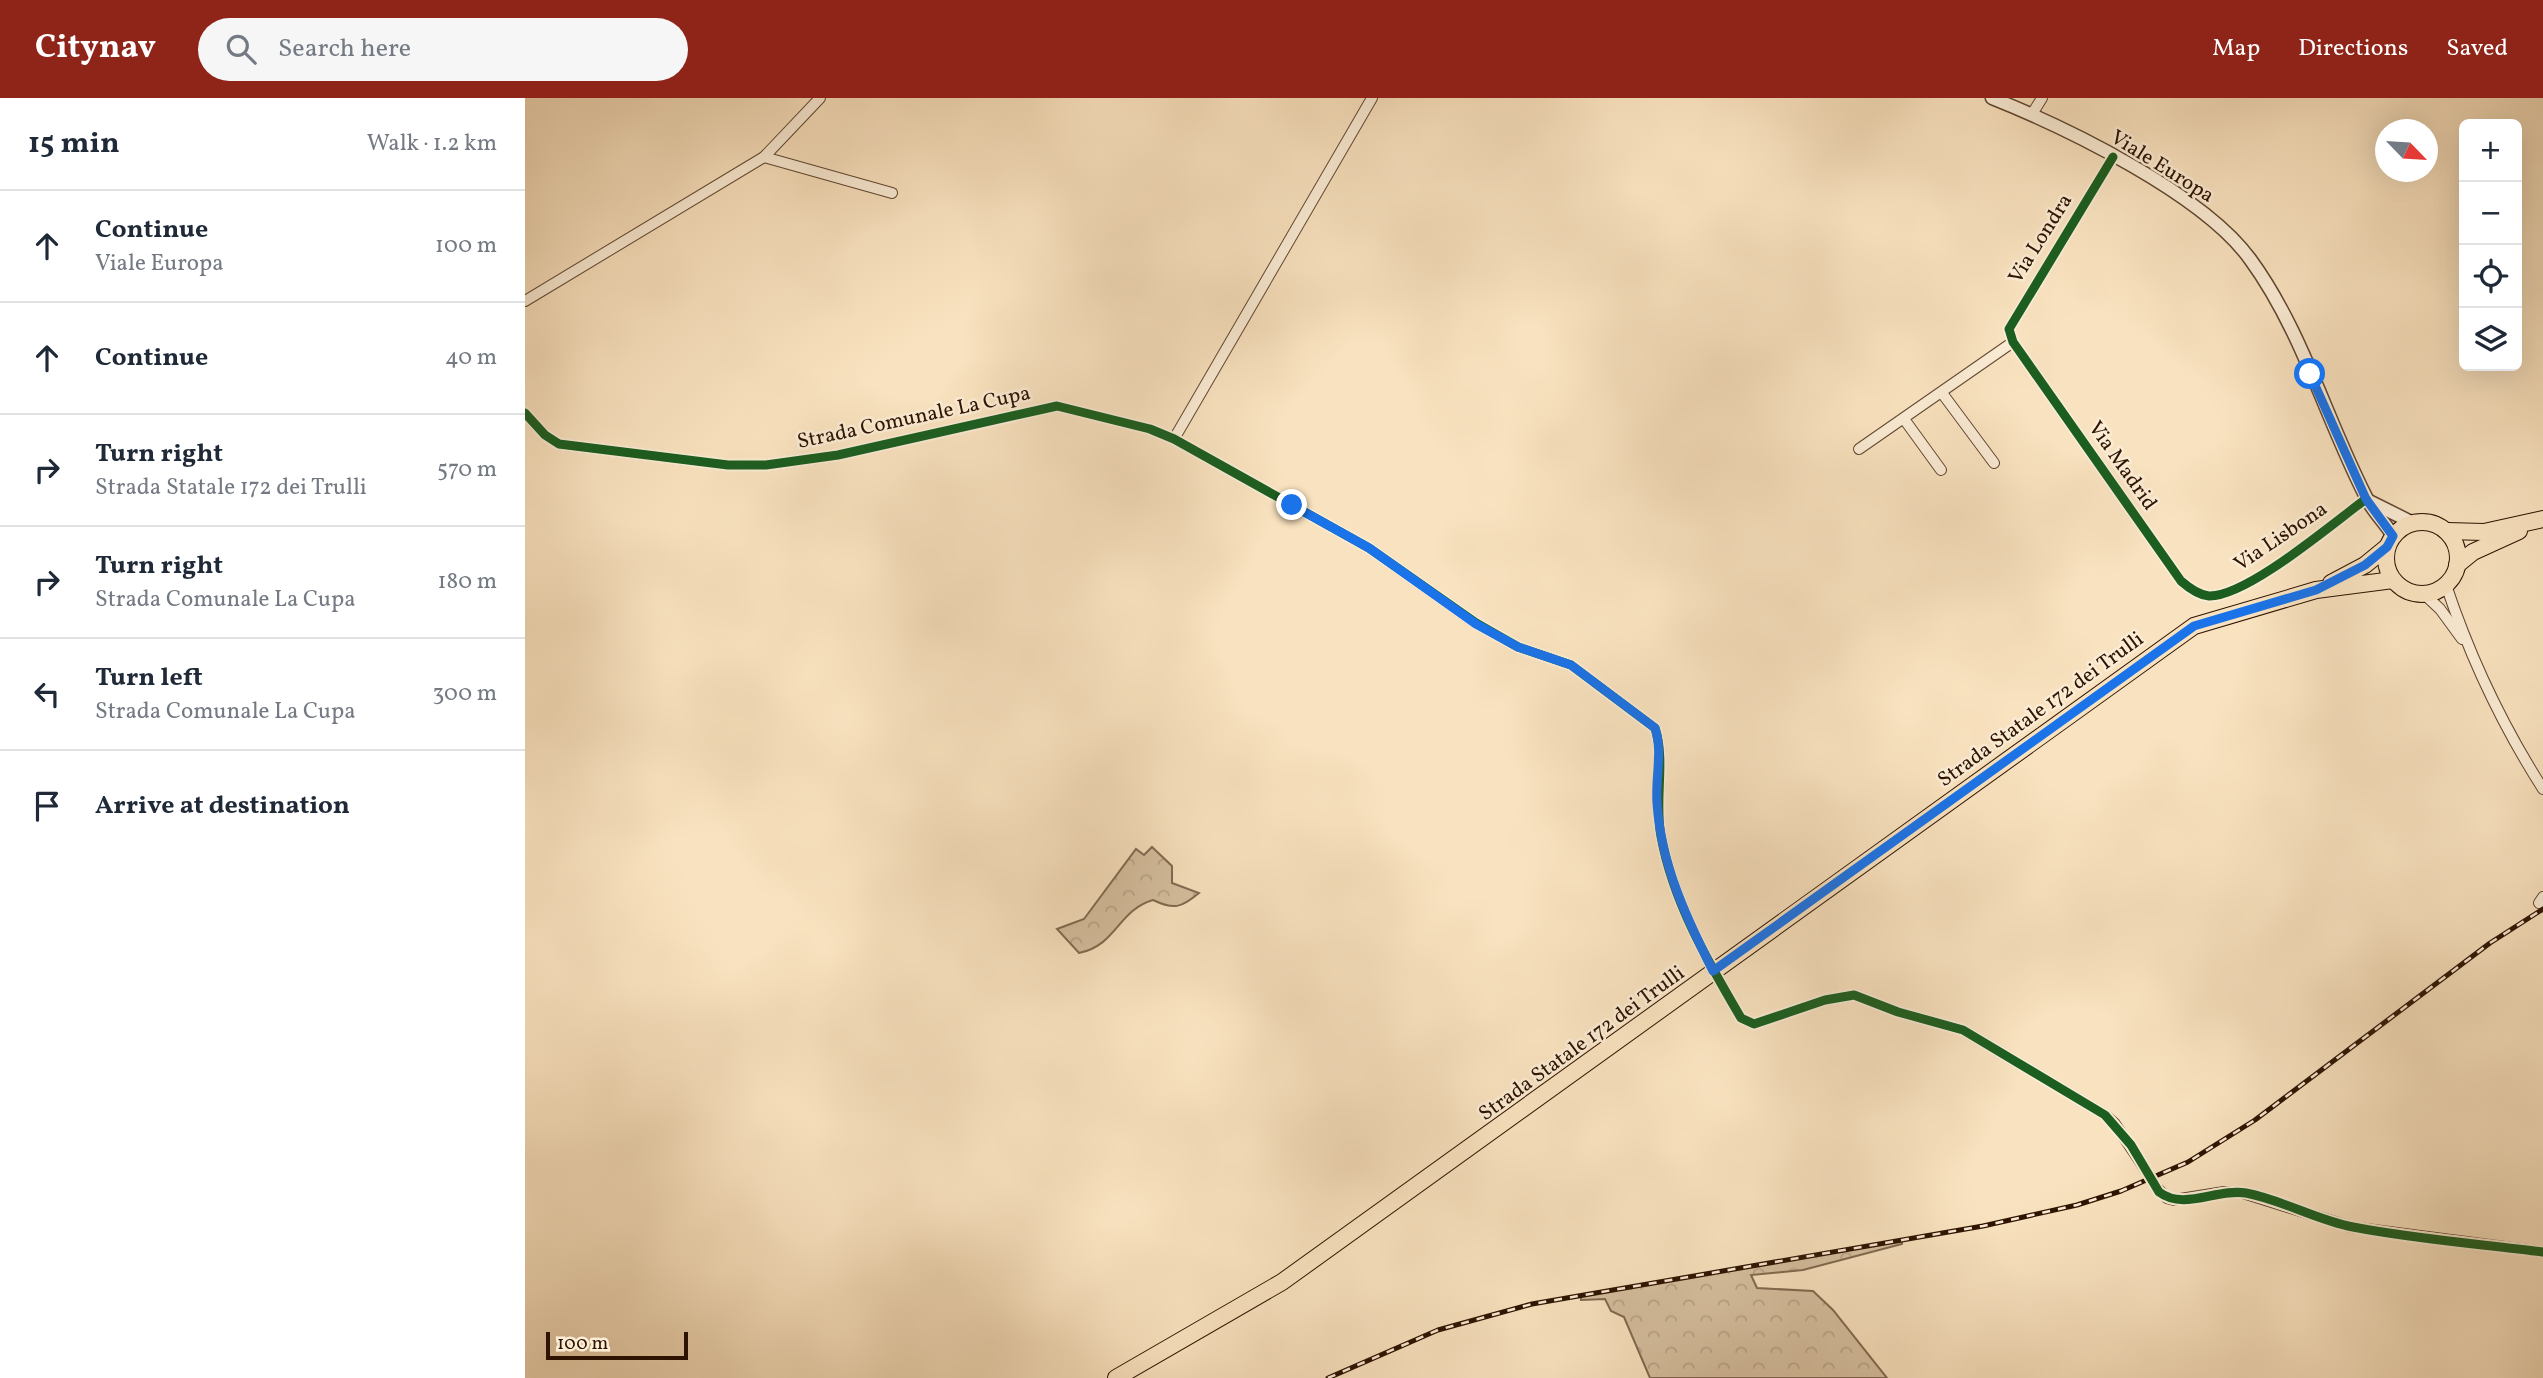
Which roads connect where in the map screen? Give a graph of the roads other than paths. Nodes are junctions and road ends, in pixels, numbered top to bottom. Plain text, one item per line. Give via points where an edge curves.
1 (820, 98) edge
2 (1372, 98) edge
3 (1992, 98) edge
4 (2042, 98) edge
5 (2032, 114) junction
6 (764, 157) junction
7 (2113, 157) junction
8 (891, 193) dead end
9 (525, 302) edge
10 (2013, 342) junction
11 (1942, 393) junction
12 (525, 413) edge
13 (1904, 419) junction
14 (1174, 439) junction
15 (1859, 449) dead end
16 (1994, 463) dead end
17 (1941, 470) dead end
18 (2366, 499) junction
19 (2542, 520) edge
20 (2413, 523) junction
21 (2447, 531) junction
22 (2390, 541) junction
23 (2457, 565) junction
24 (2393, 580) junction
25 (2446, 585) junction
26 (2316, 590) junction
27 (2424, 594) junction
28 (2211, 596) joint
29 (2470, 651) junction
30 (2543, 789) edge
31 (1713, 971) junction
32 (2543, 1252) edge
33 (1116, 1378) edge

1 - 6 street
2 - 14 street
3 - 5 street, Viale Europa
4 - 5 street
5 - 7 street, Viale Europa
6 - 8 street
6 - 9 street
7 - 10 street, Via Londra via 2011,321
7 - 18 street, Viale Europa via 2186,200 2249,258 2280,308
10 - 11 street
10 - 28 street, Via Madrid via 2181,581 2189,589
11 - 13 street
11 - 16 street
12 - 14 street, Strada Comunale La Cupa via 559,444 728,465 838,455 1057,406
13 - 15 street
13 - 17 street
14 - 31 street, Strada Comunale La Cupa via 1369,548 1476,624 1518,647 1571,665 1655,728 1664,851 1678,899
18 - 20 street
18 - 22 street, Viale Europa
18 - 28 street, Via Lisbona via 2252,582
19 - 21 main road via 2484,532
19 - 23 main road via 2473,552
20 - 21 main road via 2425,522
20 - 22 main road
21 - 23 main road via 2454,541
22 - 24 main road via 2386,559
22 - 26 main road, Strada Statale 172 dei Trulli via 2365,565
23 - 25 main road
24 - 26 main road, Strada Statale 172 dei Trulli
24 - 27 main road via 2402,588
25 - 27 main road
25 - 29 street
26 - 31 main road, Strada Statale 172 dei Trulli via 2194,626
27 - 29 street
29 - 30 street via 2512,740
31 - 32 street, Strada Comunale La Cupa, bridge via 1748,1023 1854,995 1963,1030 2105,1115 2167,1198 2243,1193 2351,1227
31 - 33 main road, Strada Statale 172 dei Trulli via 1282,1282

